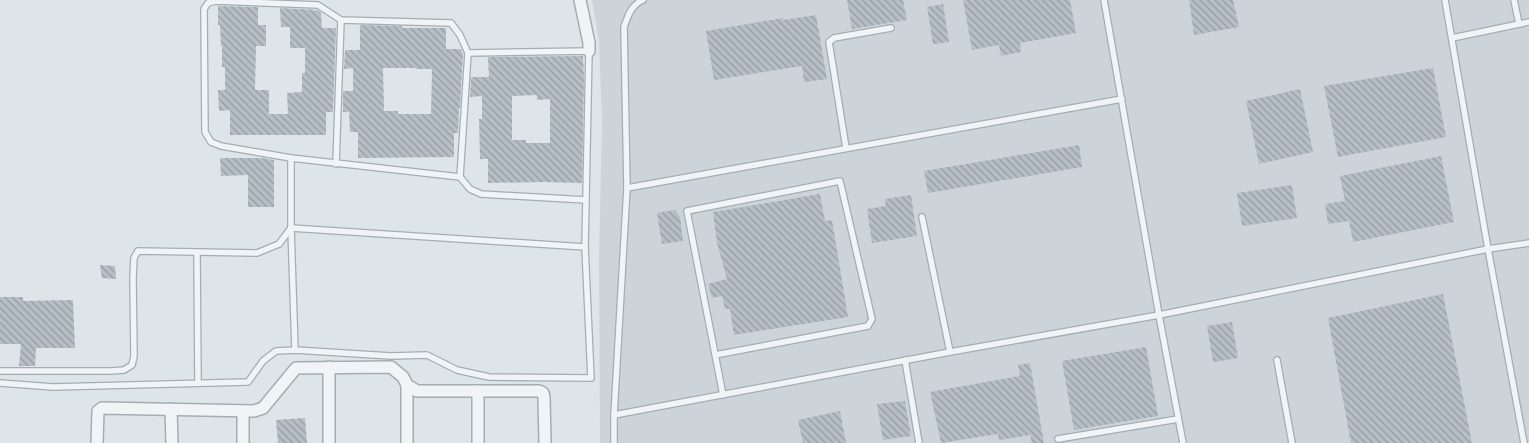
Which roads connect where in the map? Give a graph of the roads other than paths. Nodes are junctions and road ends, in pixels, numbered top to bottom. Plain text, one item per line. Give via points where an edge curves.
1 (580, 0) edge
2 (643, 0) edge
3 (1104, 0) edge
4 (1445, 0) edge
5 (1514, 0) edge
6 (341, 20) junction
7 (1529, 22) edge
8 (1519, 24) junction
9 (891, 28) dead end
10 (1452, 38) junction
11 (589, 51) junction
12 (468, 53) junction
13 (1122, 99) junction
14 (846, 148) junction
15 (291, 158) junction
16 (336, 164) junction
17 (460, 177) junction
18 (627, 188) junction
19 (586, 200) junction
20 (922, 217) dead end
21 (291, 228) junction
22 (1529, 243) edge
23 (585, 247) junction
24 (1488, 249) junction
25 (196, 252) junction
26 (1159, 315) junction
27 (295, 350) junction
28 (950, 352) junction
29 (715, 355) junction
30 (905, 360) junction
31 (1277, 360) dead end
32 (329, 367) junction
33 (0, 371) edge
34 (0, 383) edge
35 (198, 383) junction
36 (408, 385) junction
37 (478, 391) junction
38 (723, 395) junction
39 (171, 409) junction
40 (243, 411) junction
41 (614, 415) junction
42 (1178, 419) junction
43 (1058, 439) dead end
44 (97, 443) edge
45 (172, 443) edge
46 (243, 443) edge
47 (329, 443) edge
48 (407, 443) edge
49 (478, 443) edge
50 (545, 443) edge
51 (614, 443) edge
52 (919, 443) edge
53 (1182, 443) edge
54 (1292, 443) edge
55 (1524, 443) edge

1 - 11 street
2 - 18 lane via 637,2 629,13 624,27
3 - 13 lane
4 - 10 lane
5 - 8 lane
6 - 12 lane via 451,24
6 - 15 lane via 318,5 214,1 204,9 205,132 211,142 221,146
6 - 16 lane
7 - 8 lane
8 - 10 lane
9 - 14 lane via 834,38 829,42
10 - 24 lane
11 - 12 lane
11 - 19 lane
12 - 17 lane
13 - 14 lane
13 - 26 lane
14 - 18 lane
15 - 16 lane
15 - 21 lane
16 - 17 lane
17 - 19 lane via 470,189 482,194
18 - 41 lane
19 - 23 lane
20 - 28 lane
21 - 23 lane
21 - 25 lane via 279,244 256,253
21 - 27 lane
22 - 24 lane
23 - 27 lane via 591,378 489,377 457,370 427,355
24 - 26 lane
24 - 55 lane
25 - 33 lane via 138,251 134,258 133,278 134,356 132,365 124,370
25 - 35 lane
26 - 28 lane
26 - 42 lane
27 - 35 lane via 276,351 262,361 248,382
28 - 30 lane
29 - 29 lane via 687,211 840,181 872,319 868,326
29 - 38 lane
30 - 38 lane
30 - 52 lane
31 - 54 lane
32 - 36 street via 390,367
32 - 40 street via 296,368 263,408
32 - 47 street
34 - 35 lane via 53,387
36 - 37 street via 418,391
36 - 48 street
37 - 49 street
37 - 50 street via 543,393
38 - 41 lane
39 - 40 street
39 - 44 street via 102,408 98,411
39 - 45 street
40 - 46 street
41 - 51 lane
42 - 43 lane
42 - 53 lane

